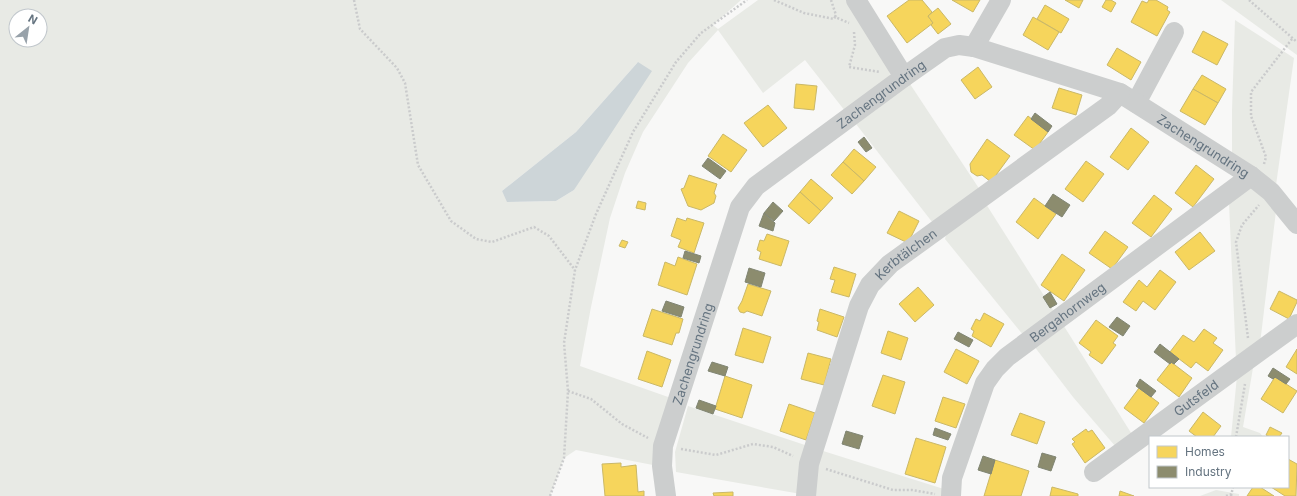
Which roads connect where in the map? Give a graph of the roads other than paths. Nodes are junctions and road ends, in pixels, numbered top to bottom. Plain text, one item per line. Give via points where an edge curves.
1 (856, 0) edge
2 (1000, 0) edge
3 (1174, 32) dead end
4 (974, 47) junction
5 (904, 77) junction
6 (1128, 98) junction
7 (1260, 183) junction
8 (1297, 224) edge
9 (1297, 324) edge
10 (1094, 472) dead end
11 (946, 495) edge
12 (666, 496) edge
13 (806, 496) edge

1 - 5 street
2 - 4 street
3 - 6 street, Kerbtälchen
4 - 5 street, Zachengrundring via 959,45 945,48
4 - 6 street, Zachengrundring
5 - 12 street, Zachengrundring via 756,186 740,207 663,446 662,466
6 - 7 street, Zachengrundring
6 - 13 street, Kerbtälchen via 1108,106 890,264 870,285 859,306 809,464
7 - 8 street, Zachengrundring
7 - 11 street, Bergahornweg via 1007,357 985,383
9 - 10 street, Gutsfeld

